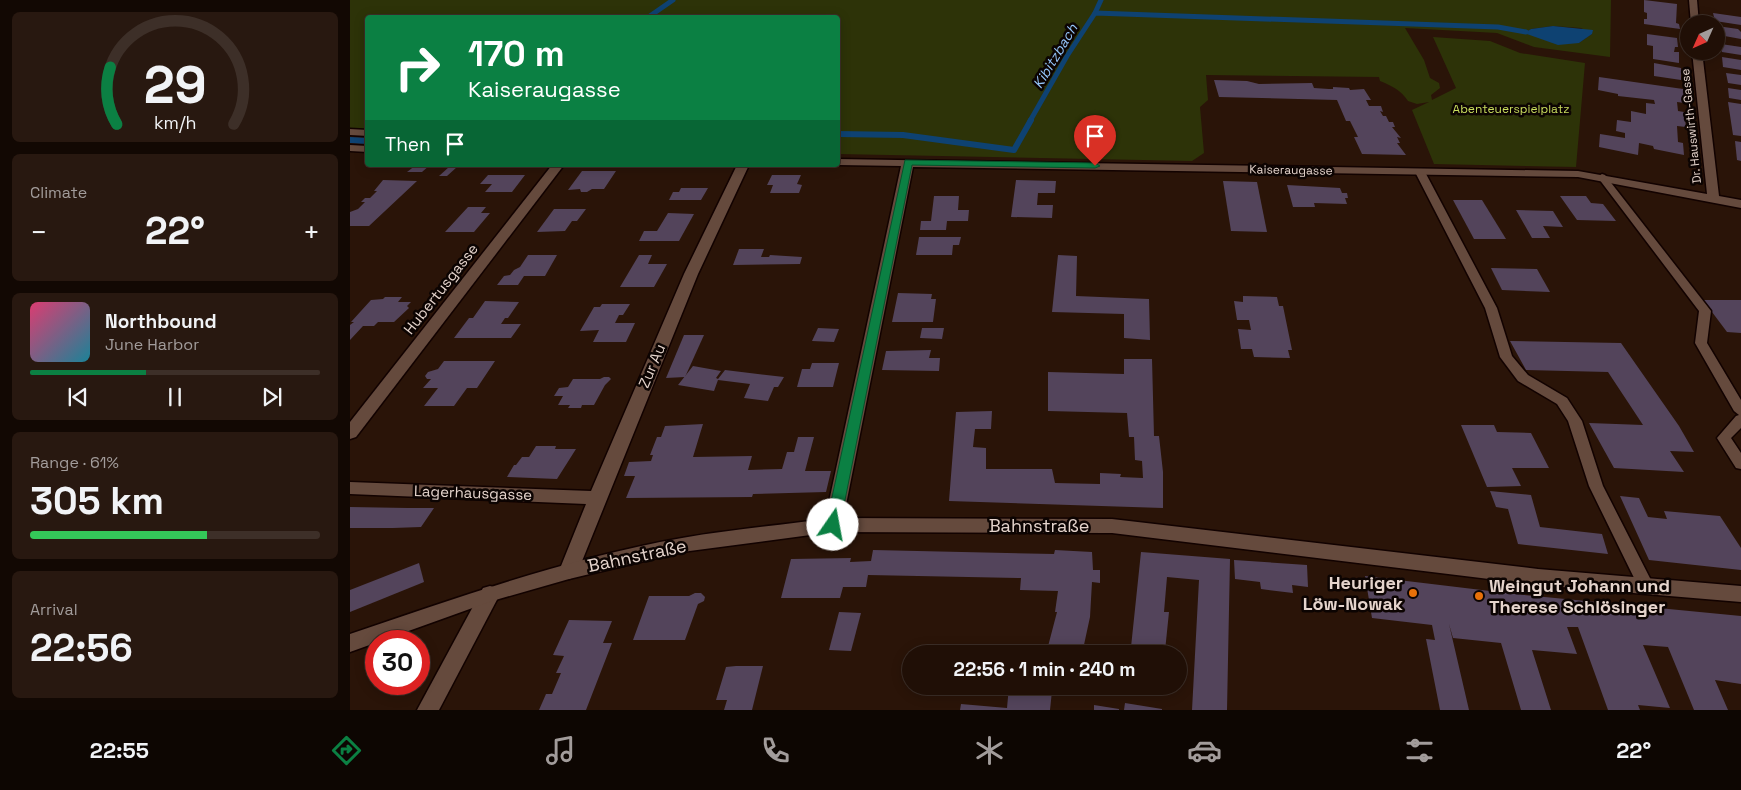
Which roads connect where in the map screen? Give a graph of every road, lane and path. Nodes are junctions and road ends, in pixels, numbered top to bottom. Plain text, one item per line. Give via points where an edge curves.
1 (1693, 0) edge
2 (1694, 15) edge
3 (1698, 60) edge
4 (350, 132) edge
5 (365, 132) edge
6 (350, 148) edge
7 (365, 149) edge
8 (840, 162) edge
9 (908, 162) junction
10 (556, 167) edge
11 (742, 167) edge
12 (1420, 172) junction
13 (1602, 177) junction
14 (1713, 198) junction
15 (1741, 204) edge
16 (1741, 411) edge
17 (1741, 419) edge
18 (350, 433) edge
19 (1741, 464) edge
20 (350, 488) edge
21 (597, 498) junction
22 (833, 525) junction
23 (569, 571) junction
24 (1646, 586) junction
25 (490, 594) junction
26 (1741, 594) edge
27 (350, 643) edge
28 (428, 710) edge

1 - 2 street
3 - 14 street, Dr. Hauswirth-Gasse
4 - 5 lane
6 - 7 street
8 - 9 street, Kaiseraugasse
9 - 12 street, Kaiseraugasse
9 - 22 street
10 - 18 street, Hubertusgasse
11 - 21 street, Zur Au via 691,274
12 - 13 street, Kaiseraugasse
12 - 24 lane via 1491,308 1506,357 1523,378 1562,401 1575,420 1596,486
13 - 14 street, Kaiseraugasse
13 - 16 lane via 1705,312 1701,343
14 - 15 street, Kaiseraugasse
17 - 19 lane via 1724,438
20 - 21 street, Lagerhausgasse
21 - 23 street, Zur Au
22 - 23 street, Bahnstraße via 682,545
22 - 24 street, Bahnstraße via 1112,526 1538,578
23 - 25 street, Bahnstraße
24 - 26 street, Bahnstraße
25 - 27 street, Bahnstraße
25 - 28 street

